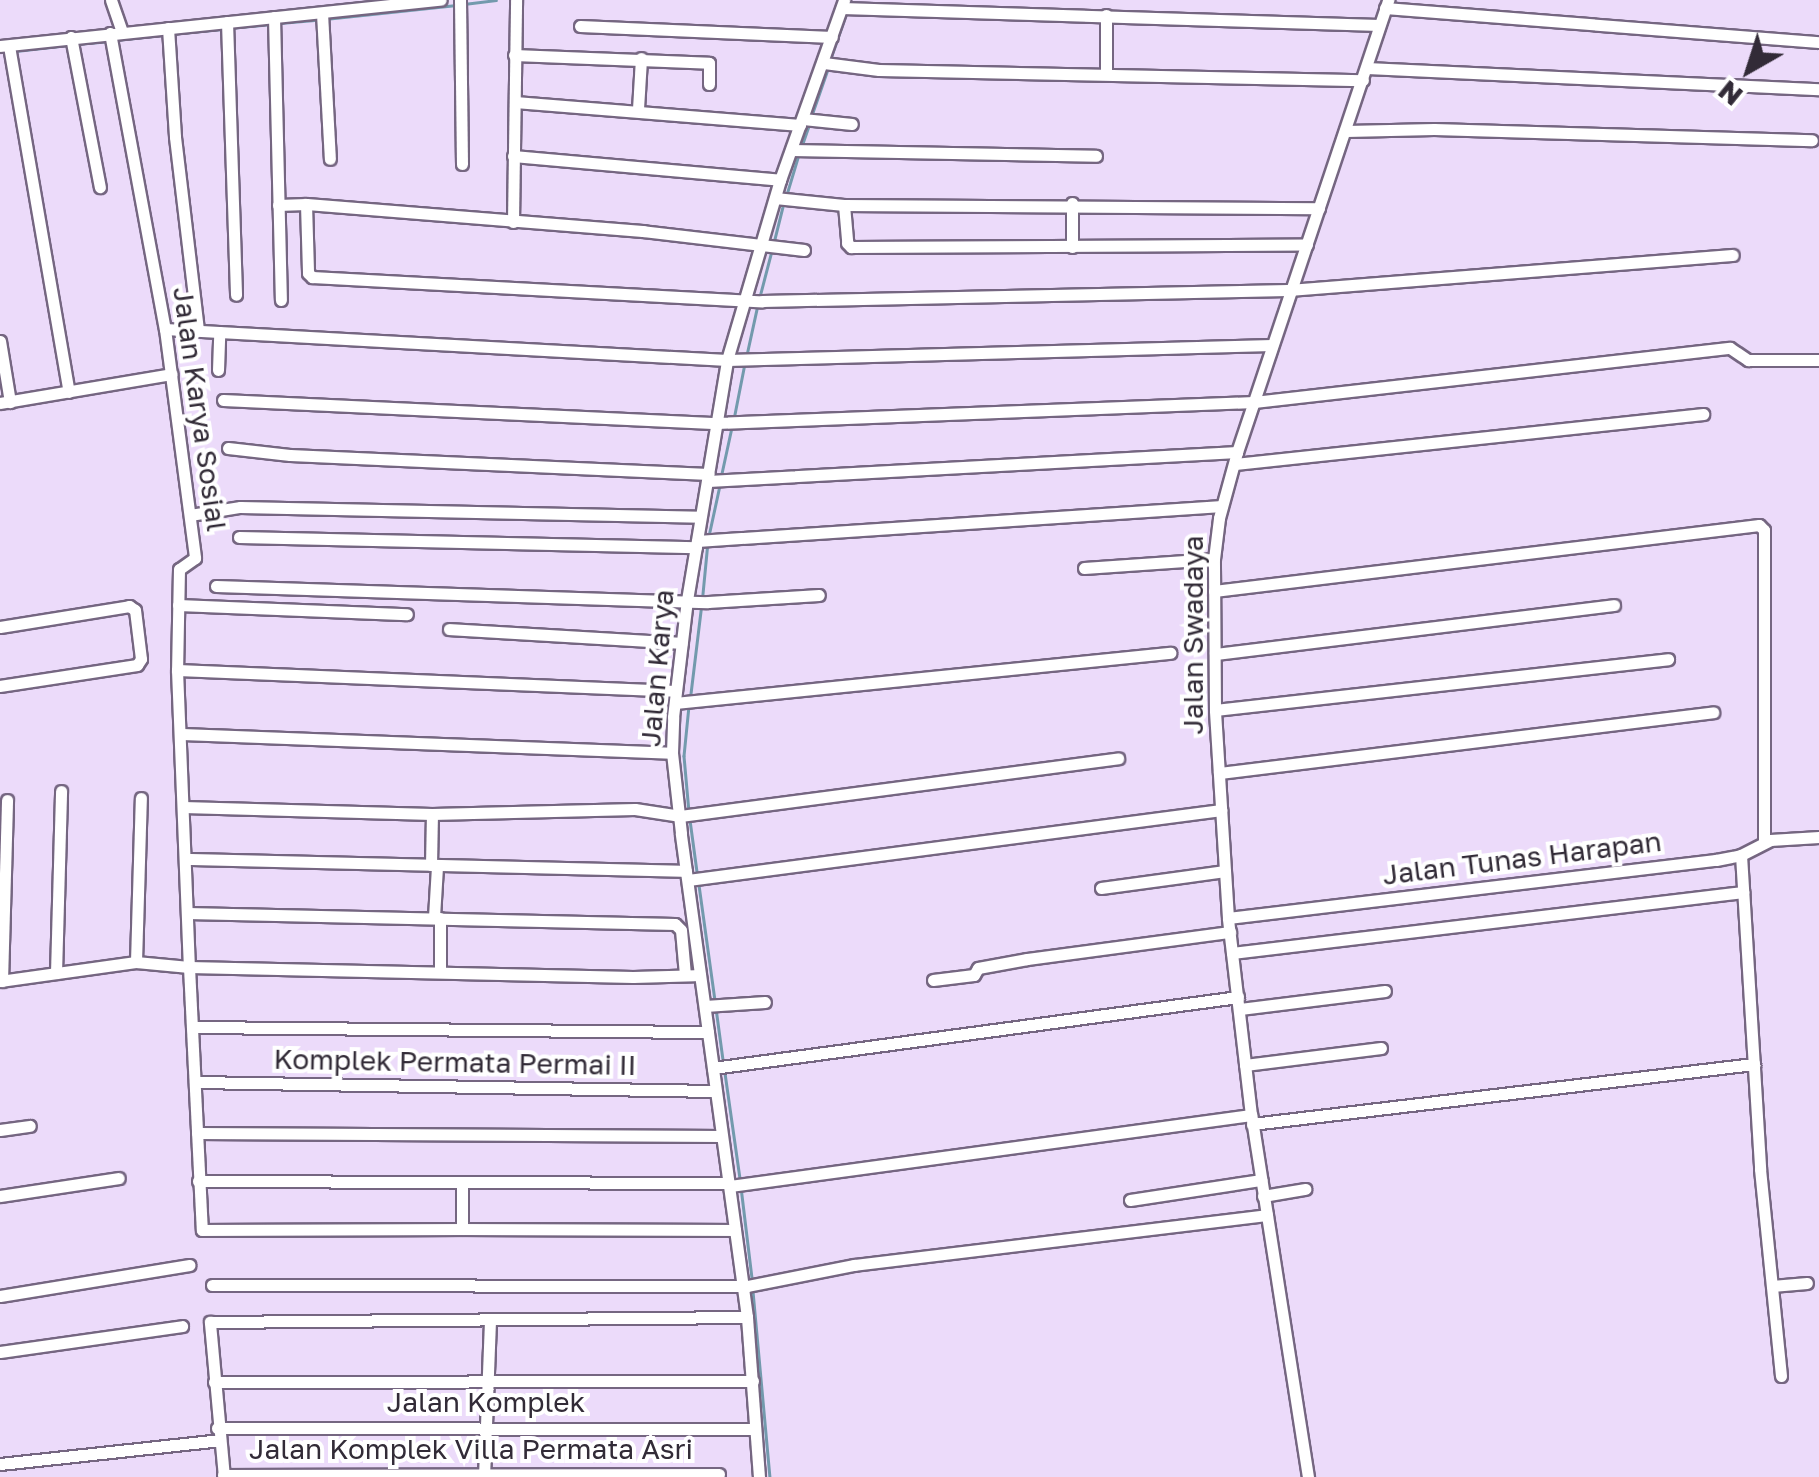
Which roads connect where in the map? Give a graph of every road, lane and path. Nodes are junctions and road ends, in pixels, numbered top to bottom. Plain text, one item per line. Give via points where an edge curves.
1 (112, 0) edge
2 (294, 0) edge
3 (440, 0) edge
4 (460, 0) edge
5 (516, 0) edge
6 (414, 2) edge
7 (1386, 4) edge
8 (356, 5) edge
9 (846, 6) edge
10 (322, 12) junction
11 (297, 14) junction
12 (1106, 15) junction
13 (274, 17) junction
14 (1379, 25) junction
15 (227, 26) junction
16 (580, 26) dead end
17 (168, 28) junction
18 (116, 33) junction
19 (72, 37) junction
20 (832, 37) junction
21 (1819, 42) edge
22 (5, 46) edge
23 (514, 55) junction
24 (642, 58) junction
25 (829, 64) junction
26 (1106, 72) junction
27 (1365, 74) junction
28 (709, 84) dead end
29 (1819, 89) edge
30 (514, 102) junction
31 (638, 109) junction
32 (802, 122) junction
33 (852, 124) dead end
34 (1346, 131) junction
35 (1812, 140) dead end
36 (797, 151) junction
37 (514, 156) junction
38 (1096, 156) dead end
39 (330, 159) dead end
40 (462, 164) dead end
41 (780, 180) junction
42 (100, 186) dead end
43 (781, 199) junction
44 (1072, 203) junction
45 (306, 204) junction
46 (278, 205) junction
47 (844, 205) junction
48 (1319, 208) junction
49 (513, 222) junction
50 (1307, 245) junction
51 (1072, 246) junction
52 (769, 247) junction
53 (804, 250) dead end
54 (1732, 255) dead end
55 (1288, 290) junction
56 (236, 295) dead end
57 (280, 300) dead end
58 (754, 301) junction
59 (165, 328) junction
60 (198, 331) junction
61 (220, 332) junction
62 (0, 342) edge
63 (1272, 345) junction
64 (738, 360) junction
65 (1819, 360) edge
66 (218, 370) dead end
67 (172, 374) junction
68 (69, 392) junction
69 (222, 400) dead end
70 (5, 402) edge
71 (1254, 402) junction
72 (1703, 414) dead end
73 (721, 423) junction
74 (228, 448) dead end
75 (1236, 458) junction
76 (710, 478) junction
77 (1222, 506) junction
78 (190, 515) junction
79 (700, 517) junction
80 (239, 537) dead end
81 (703, 543) junction
82 (1214, 559) junction
83 (1084, 568) dead end
84 (216, 586) dead end
85 (1214, 591) junction
86 (818, 595) dead end
87 (698, 601) junction
88 (178, 605) junction
89 (1614, 605) dead end
90 (407, 614) dead end
91 (0, 627) edge
92 (450, 629) dead end
93 (682, 643) junction
94 (1170, 653) dead end
95 (1215, 654) junction
96 (1668, 659) dead end
97 (177, 670) junction
98 (0, 686) edge
99 (677, 699) junction
100 (1215, 710) junction
101 (1713, 712) dead end
102 (181, 734) junction
103 (672, 753) junction
104 (1118, 758) dead end
105 (1219, 773) junction
106 (61, 791) dead end
107 (142, 798) dead end
108 (7, 800) dead end
109 (183, 807) junction
110 (1221, 810) junction
111 (432, 814) junction
112 (687, 816) junction
113 (1819, 837) edge
114 (1764, 842) junction
115 (1740, 855) junction
116 (186, 859) junction
117 (434, 865) junction
118 (1225, 870) junction
119 (693, 878) junction
120 (1101, 888) dead end
121 (1743, 892) junction
122 (187, 913) junction
123 (437, 917) junction
124 (1228, 918) junction
125 (1230, 932) junction
126 (1232, 953) junction
127 (136, 962) junction
128 (189, 966) junction
129 (440, 970) junction
130 (56, 973) junction
131 (686, 975) junction
132 (700, 975) junction
133 (933, 980) dead end
134 (1, 981) edge
135 (1385, 992) dead end
136 (765, 1002) dead end
137 (1239, 1003) junction
138 (710, 1006) junction
139 (192, 1027) junction
140 (708, 1032) junction
141 (1380, 1048) dead end
142 (1754, 1064) junction
143 (1245, 1065) junction
144 (720, 1068) junction
145 (194, 1082) junction
146 (715, 1091) junction
147 (1252, 1119) junction
148 (30, 1126) dead end
149 (0, 1130) edge
150 (198, 1132) junction
151 (722, 1136) junction
152 (119, 1178) dead end
153 (198, 1180) junction
154 (1261, 1180) junction
155 (462, 1182) junction
156 (732, 1184) junction
157 (1305, 1188) dead end
158 (0, 1196) edge
159 (1263, 1196) junction
160 (1130, 1200) dead end
161 (1266, 1215) junction
162 (462, 1229) junction
163 (735, 1230) junction
164 (189, 1266) dead end
165 (1806, 1282) dead end
166 (745, 1285) junction
167 (212, 1286) dead end
168 (1772, 1286) junction
169 (0, 1296) edge
170 (747, 1317) junction
171 (490, 1320) junction
172 (182, 1326) dead end
173 (0, 1352) edge
174 (1782, 1376) dead end
175 (752, 1381) junction
176 (214, 1382) junction
177 (485, 1382) junction
178 (485, 1426) junction
179 (755, 1429) junction
180 (219, 1434) junction
181 (0, 1464) edge
182 (719, 1474) dead end
183 (224, 1476) edge
184 (484, 1477) edge
185 (759, 1477) edge
186 (1308, 1477) edge

1 - 18 street, Jalan Karya Sosial
2 - 11 street
3 - 6 street
4 - 40 street
5 - 23 street
6 - 8 street
7 - 14 street, Jalan Swadaya
7 - 21 street
8 - 10 street
9 - 12 street
9 - 20 street, Jalan Karya
10 - 11 street
10 - 39 street
11 - 13 street
12 - 14 street
12 - 26 street
13 - 15 street
13 - 46 street
14 - 27 street, Jalan Swadaya
15 - 17 street
15 - 56 street
16 - 20 street
17 - 18 street
17 - 60 street
18 - 19 street
18 - 59 street, Jalan Karya Sosial
19 - 22 street
19 - 42 street
20 - 25 street, Jalan Karya
22 - 68 street
23 - 24 street
23 - 30 street
24 - 28 street via 709,62
24 - 31 street
25 - 26 street
25 - 32 street, Jalan Karya
26 - 27 street
27 - 29 street
27 - 34 street, Jalan Swadaya
30 - 31 street
30 - 37 street
31 - 32 street
32 - 33 street
32 - 36 street, Jalan Karya
34 - 35 street
34 - 48 street, Jalan Swadaya
36 - 38 street
36 - 41 street, Jalan Karya
37 - 41 street
37 - 49 street
41 - 43 street, Jalan Karya
43 - 47 street
43 - 52 street, Jalan Karya
44 - 47 street
44 - 48 street
44 - 51 street
45 - 46 street
45 - 49 street
45 - 58 street via 312,277
46 - 57 street
47 - 51 street via 852,247
48 - 50 street, Jalan Swadaya
49 - 52 street
50 - 51 street
50 - 55 street, Jalan Swadaya
52 - 53 street
52 - 58 street, Jalan Karya
54 - 55 street
55 - 58 street
55 - 63 street, Jalan Swadaya
58 - 64 street, Jalan Karya
59 - 60 street
59 - 67 street, Jalan Karya Sosial
60 - 61 street
61 - 64 street
61 - 66 street
62 - 70 street
63 - 64 street
63 - 71 street, Jalan Swadaya
64 - 73 street, Jalan Karya
65 - 71 street via 1748,360 1730,348
67 - 68 street
67 - 78 street, Jalan Karya Sosial
68 - 70 street
69 - 73 street
71 - 73 street
71 - 75 street, Jalan Swadaya
72 - 75 street
73 - 76 street, Jalan Karya
74 - 76 street
75 - 76 street
75 - 77 street, Jalan Swadaya
76 - 79 street, Jalan Karya
77 - 81 street
77 - 82 street, Jalan Swadaya
78 - 79 street via 240,507
78 - 88 street, Jalan Karya Sosial via 195,558 179,569
79 - 81 street, Jalan Karya
80 - 81 street
81 - 87 street, Jalan Karya
82 - 83 street
82 - 85 street, Jalan Swadaya
84 - 87 street
85 - 95 street, Jalan Swadaya
85 - 114 street via 1759,525
86 - 87 street
87 - 93 street, Jalan Karya
88 - 90 street
88 - 97 street, Jalan Karya Sosial
89 - 95 street
91 - 98 street via 129,606 135,610 140,660
92 - 93 street
93 - 99 street, Jalan Karya
94 - 99 street
95 - 100 street, Jalan Swadaya
96 - 100 street
97 - 99 street
97 - 102 street, Jalan Karya Sosial
99 - 103 street, Jalan Karya
100 - 105 street, Jalan Swadaya
101 - 105 street
102 - 103 street
102 - 109 street, Jalan Karya Sosial
103 - 112 street, Jalan Karya
104 - 112 street
105 - 110 street, Jalan Swadaya
106 - 130 street
107 - 127 street
108 - 134 street
109 - 111 street
109 - 116 street, Jalan Karya Sosial
110 - 118 street, Jalan Swadaya
110 - 119 street
111 - 112 street via 635,810
111 - 117 street
112 - 119 street, Jalan Karya
113 - 114 street, Jalan Tunas Harapan
114 - 115 street, Jalan Tunas Harapan
115 - 121 street
115 - 124 street, Jalan Tunas Harapan
116 - 117 street
116 - 122 street, Jalan Karya Sosial
117 - 119 street
117 - 123 street
118 - 120 street
118 - 124 street, Jalan Swadaya
119 - 132 street, Jalan Karya
121 - 126 street
121 - 142 street
122 - 123 street
122 - 128 street, Jalan Karya Sosial
123 - 129 street
123 - 131 street via 676,924
124 - 125 street, Jalan Swadaya
125 - 126 street, Jalan Swadaya
125 - 133 street
126 - 137 street, Jalan Swadaya
127 - 128 street
127 - 130 street
128 - 129 street
128 - 139 street, Jalan Karya Sosial
129 - 131 street
130 - 134 street
131 - 132 street
132 - 138 street, Jalan Karya
135 - 137 street
136 - 138 street
137 - 143 street, Jalan Swadaya
137 - 144 street
138 - 140 street, Jalan Karya
139 - 140 street
139 - 145 street, Jalan Karya Sosial
140 - 144 street, Jalan Karya
141 - 143 street
142 - 147 street
142 - 168 street
143 - 147 street, Jalan Swadaya
144 - 146 street, Jalan Karya
145 - 146 street, Komplek Permata Permai II
145 - 150 street, Jalan Karya Sosial
146 - 151 street, Jalan Karya
147 - 154 street, Jalan Swadaya
147 - 156 street
148 - 149 street
150 - 151 street
150 - 153 street, Jalan Karya Sosial
151 - 156 street, Jalan Karya
152 - 158 street
153 - 155 street
153 - 162 street, Jalan Karya Sosial via 202,1230
154 - 159 street, Jalan Swadaya
154 - 160 street
155 - 156 street
155 - 162 street
156 - 163 street, Jalan Karya
157 - 159 street
159 - 161 street, Jalan Swadaya
161 - 166 street
161 - 186 street, Jalan Swadaya
162 - 163 street
163 - 166 street, Jalan Karya
164 - 169 street
165 - 168 street
166 - 167 street
166 - 170 street, Jalan Karya
168 - 174 street
170 - 171 street, Jalan Komplek Villa Permata Asri
170 - 175 street, Jalan Karya
171 - 176 street, Jalan Komplek Villa Permata Asri via 210,1322
171 - 177 street, Jalan Komplek Villa Permata Asri
172 - 173 street
175 - 177 street
175 - 179 street, Jalan Karya
176 - 177 street
176 - 180 street, Jalan Komplek Villa Permata Asri
177 - 178 street, Jalan Komplek Villa Permata Asri
178 - 179 street, Jalan Komplek
178 - 180 street, Jalan Komplek
178 - 184 street, Jalan Komplek Villa Permata Asri
179 - 185 street, Jalan Karya
180 - 181 street, Jalan Komplek
180 - 183 street, Jalan Komplek Villa Permata Asri
182 - 184 street, Jalan Komplek Villa Permata Asri
183 - 184 street, Jalan Komplek Villa Permata Asri

